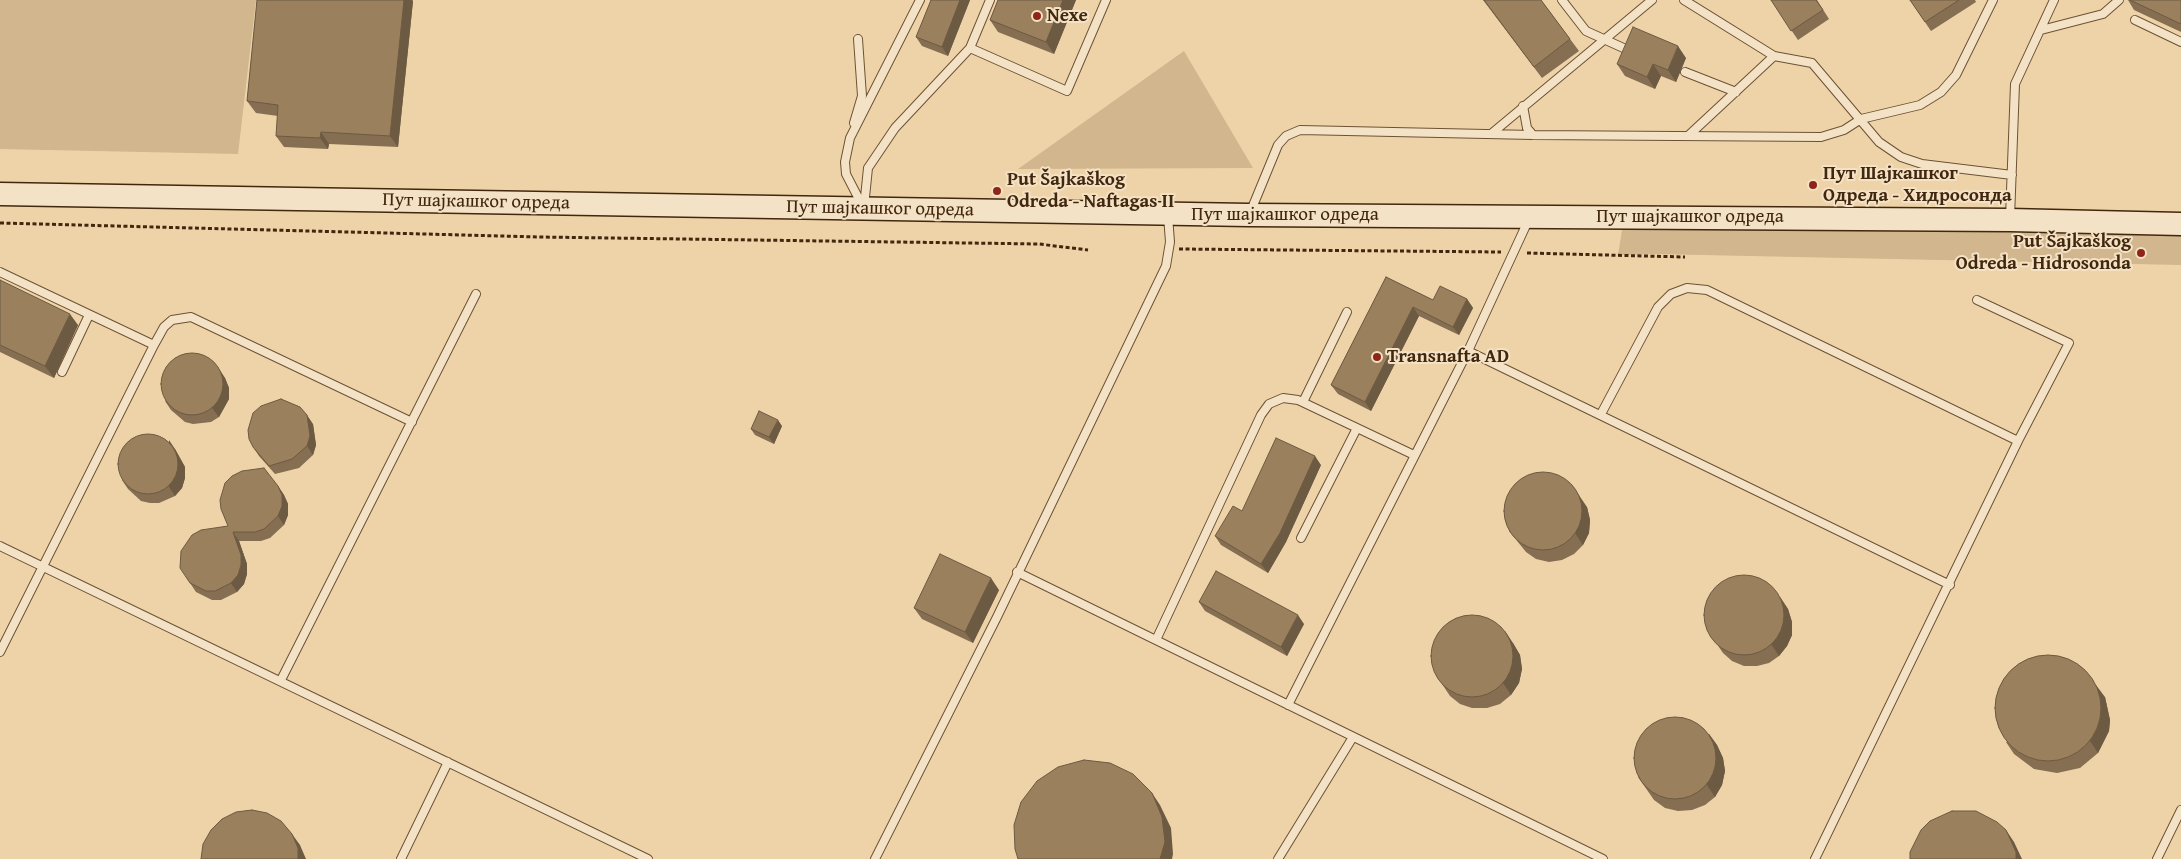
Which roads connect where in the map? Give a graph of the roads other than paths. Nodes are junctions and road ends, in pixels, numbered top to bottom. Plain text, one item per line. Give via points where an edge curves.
1 (920, 0) edge
2 (990, 0) edge
3 (1106, 0) edge
4 (1562, 0) edge
5 (1652, 0) edge
6 (1684, 0) edge
7 (1993, 0) edge
8 (2054, 0) edge
9 (2119, 0) edge
10 (2136, 20) edge
11 (2041, 30) junction
12 (858, 39) dead end
13 (1602, 40) junction
14 (2181, 42) edge
15 (970, 48) junction
16 (1630, 51) edge
17 (1774, 56) junction
18 (1685, 72) dead end
19 (1736, 92) junction
20 (1523, 106) junction
21 (1861, 119) junction
22 (1491, 134) junction
23 (1533, 135) junction
24 (1688, 136) junction
25 (850, 138) junction
26 (2012, 175) junction
27 (0, 194) edge
28 (864, 209) junction
29 (1168, 214) junction
30 (1249, 215) junction
31 (1530, 216) junction
32 (2010, 220) junction
33 (2181, 224) edge
34 (0, 272) edge
35 (476, 294) dead end
36 (1978, 300) dead end
37 (1347, 312) dead end
38 (90, 314) junction
39 (154, 345) junction
40 (1468, 350) junction
41 (62, 372) dead end
42 (1303, 402) junction
43 (1601, 414) junction
44 (412, 422) junction
45 (1357, 428) junction
46 (2018, 442) junction
47 (1414, 455) junction
48 (1301, 538) dead end
49 (0, 546) edge
50 (42, 567) junction
51 (1017, 572) junction
52 (1950, 585) junction
53 (1156, 640) junction
54 (0, 652) edge
55 (281, 680) junction
56 (1288, 705) junction
57 (1353, 737) junction
58 (448, 762) junction
59 (2181, 810) edge
60 (401, 859) edge
61 (648, 859) edge
62 (875, 859) edge
63 (1278, 859) edge
64 (1603, 859) edge
65 (1816, 859) edge
66 (2157, 859) edge

1 - 25 lane
2 - 15 lane
3 - 15 lane via 1068,91
4 - 13 lane via 1586,31
5 - 13 lane
6 - 17 lane
7 - 21 lane via 1956,75 1941,92 1920,106
8 - 11 lane
9 - 11 lane via 2103,14
10 - 14 lane
11 - 26 lane via 2015,84
12 - 25 lane via 862,96
13 - 16 lane
13 - 20 lane
15 - 28 lane via 895,128 868,168
17 - 19 lane
17 - 21 lane via 1812,63
18 - 19 lane
19 - 24 lane
20 - 22 lane
20 - 23 lane via 1527,128
21 - 24 lane via 1844,130 1821,137
21 - 26 lane via 1879,142 1901,157 1922,164
22 - 23 lane
22 - 30 lane via 1300,130 1286,136 1278,145
23 - 24 lane
25 - 28 lane via 846,174
26 - 32 lane
27 - 28 street, Пут шајкашког одреда
28 - 29 street, Пут шајкашког одреда
29 - 30 street, Пут шајкашког одреда
29 - 51 lane via 1166,266
30 - 31 street, Пут шајкашког одреда
31 - 32 street, Пут шајкашког одреда
31 - 40 lane
32 - 33 street, Пут шајкашког одреда
34 - 38 lane
35 - 44 lane
36 - 46 lane via 2069,344
37 - 42 lane
38 - 39 lane
38 - 41 lane
39 - 44 lane via 172,320 191,317
39 - 50 lane
40 - 43 lane
40 - 47 lane
42 - 45 lane
42 - 53 lane via 1283,398 1269,404 1261,415
43 - 46 lane via 1658,307 1671,294 1687,288 1707,290
43 - 52 lane
44 - 55 lane
45 - 47 lane
45 - 48 lane
46 - 52 lane
47 - 56 lane
49 - 50 lane
50 - 54 lane
50 - 55 lane
51 - 53 lane
51 - 62 lane
52 - 65 lane
53 - 56 lane
55 - 58 lane
56 - 57 lane
57 - 63 lane
57 - 64 lane
58 - 60 lane
58 - 61 lane
59 - 66 lane

